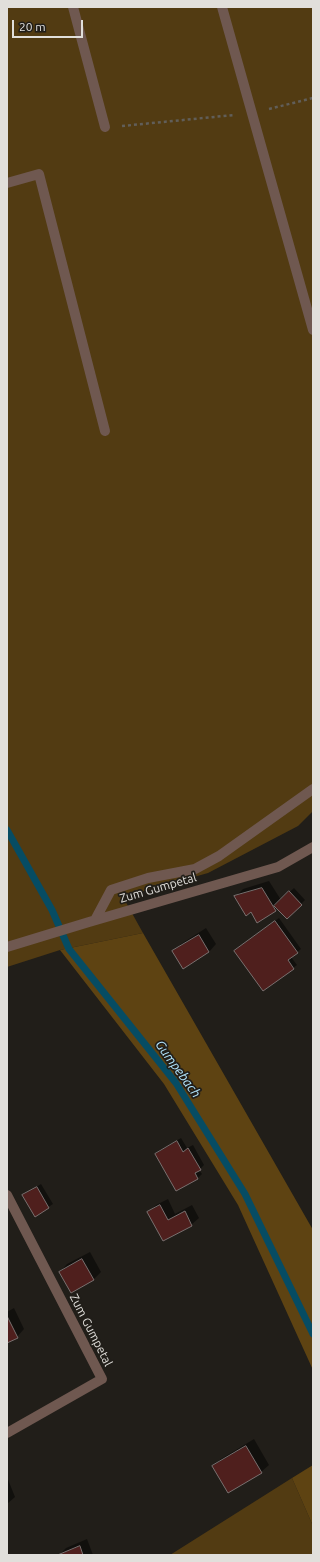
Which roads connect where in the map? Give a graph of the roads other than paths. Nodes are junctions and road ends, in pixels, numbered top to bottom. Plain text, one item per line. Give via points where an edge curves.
1 (73, 7) edge
2 (222, 7) edge
3 (106, 127) road end
4 (7, 183) edge
5 (313, 330) edge
6 (105, 431) dead end
7 (313, 789) edge
8 (313, 847) edge
9 (92, 921) junction
10 (7, 947) edge
11 (7, 1195) edge
12 (7, 1433) edge

1 - 3 lane
2 - 5 lane
4 - 6 lane via 39,174
7 - 9 lane via 219,856 195,869 148,878 111,890
8 - 9 lane, Zum Gumpetal via 278,867
9 - 10 lane, Zum Gumpetal
11 - 12 lane, Zum Gumpetal via 102,1378

